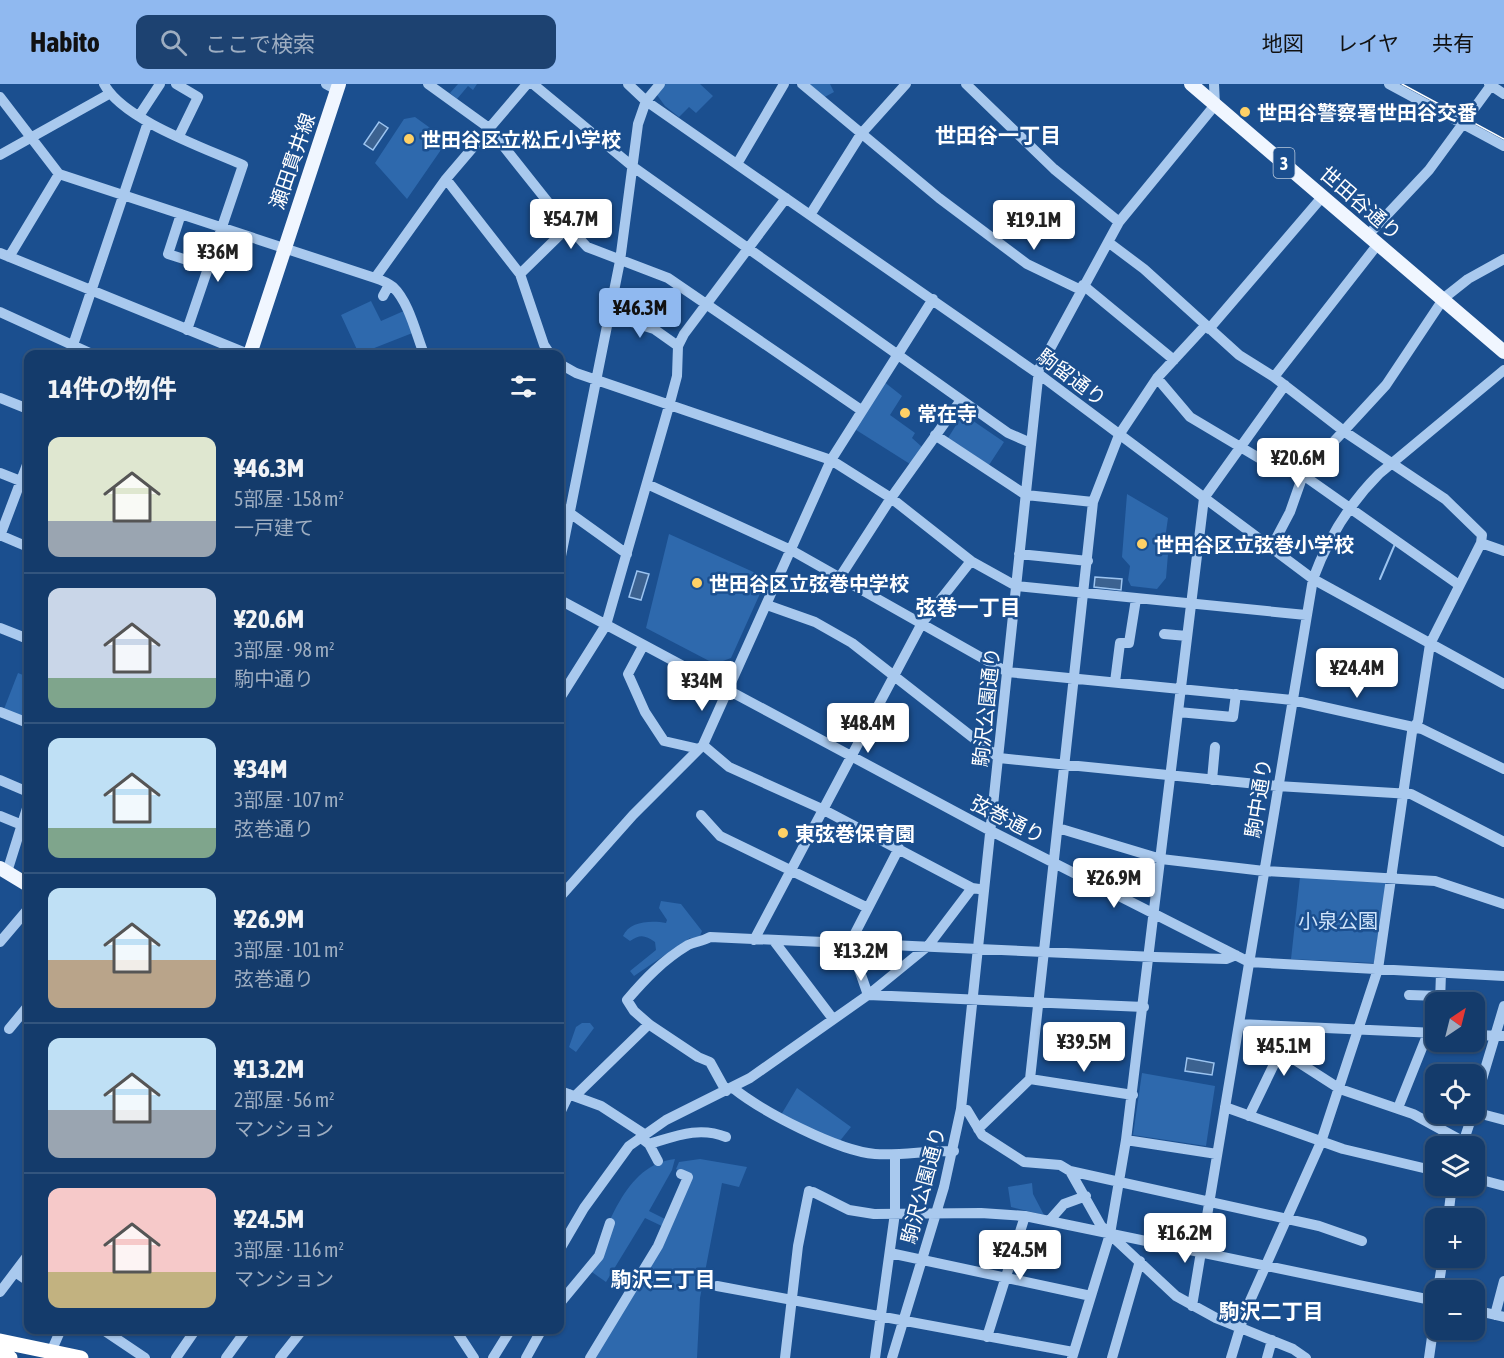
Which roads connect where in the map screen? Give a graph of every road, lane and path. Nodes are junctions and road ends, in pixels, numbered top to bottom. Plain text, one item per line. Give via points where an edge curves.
1 (160, 84) edge
2 (176, 84) edge
3 (428, 84) edge
4 (527, 84) edge
5 (533, 84) edge
6 (628, 84) edge
7 (660, 84) edge
8 (784, 84) edge
9 (802, 84) edge
10 (906, 84) edge
11 (966, 84) edge
12 (1191, 84) edge
13 (1214, 84) edge
14 (1389, 84) edge
15 (1491, 84) edge
16 (334, 86) edge
17 (107, 89) edge
18 (1504, 94) edge
19 (0, 97) edge
20 (646, 101) junction
21 (1215, 105) junction
22 (143, 119) junction
23 (1464, 124) junction
24 (489, 128) junction
25 (861, 134) junction
26 (179, 136) junction
27 (31, 138) junction
28 (1504, 146) edge
29 (0, 155) edge
30 (737, 164) junction
31 (632, 166) junction
32 (59, 174) junction
33 (446, 179) junction
34 (124, 195) junction
35 (1323, 196) junction
36 (786, 198) junction
37 (181, 214) junction
38 (810, 215) junction
39 (1119, 222) junction
40 (568, 226) junction
41 (222, 228) junction
42 (1373, 239) junction
43 (1108, 242) junction
44 (284, 248) junction
45 (748, 248) junction
46 (4, 255) edge
47 (1504, 258) edge
48 (620, 261) junction
49 (209, 267) junction
50 (520, 274) junction
51 (375, 278) junction
52 (389, 285) junction
53 (1082, 287) junction
54 (92, 291) junction
55 (383, 296) dead end
56 (1444, 298) junction
57 (933, 299) junction
58 (706, 304) junction
59 (0, 312) edge
60 (609, 315) junction
61 (1207, 328) junction
62 (187, 330) junction
63 (678, 346) junction
64 (72, 349) edge
65 (239, 350) edge
66 (250, 350) edge
67 (422, 350) edge
68 (547, 350) edge
69 (1504, 352) edge
70 (897, 354) junction
71 (1174, 360) junction
72 (564, 366) edge
73 (1504, 370) edge
74 (1040, 375) junction
75 (1274, 376) junction
76 (1156, 378) junction
77 (596, 380) junction
78 (1285, 385) junction
79 (0, 398) edge
80 (962, 400) junction
81 (669, 406) junction
82 (24, 407) edge
83 (861, 410) junction
84 (1345, 432) junction
85 (935, 435) junction
86 (1119, 435) junction
87 (1031, 443) junction
88 (1240, 447) junction
89 (831, 460) junction
90 (1393, 463) junction
91 (0, 473) edge
92 (1303, 476) junction
93 (24, 482) edge
94 (24, 484) edge
95 (647, 484) junction
96 (1026, 495) junction
97 (891, 498) junction
98 (1204, 498) junction
99 (1093, 502) junction
100 (1349, 508) junction
101 (564, 509) edge
102 (0, 535) edge
103 (1481, 543) junction
104 (24, 545) edge
105 (1271, 548) junction
106 (791, 550) junction
107 (1504, 550) edge
108 (627, 554) junction
109 (1019, 554) junction
110 (971, 561) junction
111 (1088, 561) junction
112 (840, 577) junction
113 (1313, 579) junction
114 (1460, 585) junction
115 (1016, 586) junction
116 (1084, 593) junction
117 (1136, 598) junction
118 (564, 602) edge
119 (1191, 604) junction
120 (766, 605) junction
121 (1306, 615) junction
122 (922, 623) junction
123 (606, 626) junction
124 (0, 628) edge
125 (1164, 634) dead end
126 (1187, 636) junction
127 (24, 637) edge
128 (1430, 644) junction
129 (643, 646) junction
130 (1007, 672) junction
131 (894, 675) junction
132 (1075, 678) junction
133 (1115, 682) junction
134 (1504, 683) edge
135 (1181, 689) junction
136 (727, 690) junction
137 (564, 692) edge
138 (1236, 694) junction
139 (1292, 700) junction
140 (0, 712) edge
141 (1178, 712) junction
142 (24, 721) edge
143 (1415, 727) junction
144 (701, 747) junction
145 (1215, 747) dead end
146 (851, 755) junction
147 (999, 758) junction
148 (1064, 765) junction
149 (1504, 769) edge
150 (1171, 776) junction
151 (0, 780) edge
152 (1212, 780) junction
153 (1277, 786) junction
154 (24, 790) edge
155 (1404, 794) junction
156 (822, 809) junction
157 (701, 815) dead end
158 (0, 816) edge
159 (24, 818) edge
160 (22, 825) junction
161 (1058, 828) junction
162 (991, 831) junction
163 (1504, 842) edge
164 (898, 848) junction
165 (1161, 859) junction
166 (1054, 862) junction
167 (791, 868) junction
168 (4, 870) edge
169 (1264, 871) junction
170 (1392, 879) junction
171 (24, 882) edge
172 (972, 888) junction
173 (985, 890) junction
174 (564, 893) edge
175 (1504, 904) edge
176 (866, 907) junction
177 (24, 914) edge
178 (1155, 914) junction
179 (754, 940) junction
180 (774, 941) junction
181 (0, 942) edge
182 (850, 943) junction
183 (928, 946) junction
184 (979, 948) junction
185 (1044, 952) junction
186 (1236, 955) junction
187 (1150, 957) junction
188 (1249, 962) junction
189 (1378, 969) junction
190 (1441, 973) junction
191 (1504, 976) edge
192 (1440, 992) edge
193 (868, 995) junction
194 (1408, 995) dead end
195 (1425, 997) edge
196 (974, 1000) junction
197 (1039, 1002) junction
198 (1504, 1006) edge
199 (1144, 1007) junction
200 (24, 1011) edge
201 (833, 1019) junction
202 (1239, 1024) junction
203 (646, 1027) dead end
204 (1292, 1027) junction
205 (9, 1029) dead end
206 (1359, 1030) junction
207 (1425, 1033) edge
208 (1485, 1035) edge
209 (1500, 1036) edge
210 (1425, 1048) edge
211 (1281, 1051) junction
212 (1485, 1077) edge
213 (1030, 1079) junction
214 (730, 1089) junction
215 (1340, 1089) junction
216 (568, 1094) edge
217 (1133, 1095) junction
218 (1225, 1107) junction
219 (961, 1108) junction
220 (1398, 1108) junction
221 (1485, 1115) edge
222 (1249, 1116) junction
223 (1504, 1120) edge
224 (978, 1129) junction
225 (1449, 1136) edge
226 (726, 1137) dead end
227 (644, 1138) junction
228 (1126, 1140) junction
229 (1322, 1142) junction
230 (954, 1151) junction
231 (1217, 1154) junction
232 (895, 1155) junction
233 (658, 1161) dead end
234 (1425, 1168) edge
235 (1070, 1171) junction
236 (681, 1174) dead end
237 (1485, 1181) edge
238 (1118, 1182) junction
239 (1504, 1186) edge
240 (1086, 1196) junction
241 (1209, 1203) junction
242 (895, 1213) junction
243 (936, 1213) junction
244 (1024, 1216) junction
245 (1285, 1219) junction
246 (1049, 1221) junction
247 (610, 1223) dead end
248 (1110, 1234) junction
249 (1362, 1241) dead end
250 (564, 1243) edge
251 (1200, 1252) junction
252 (890, 1253) junction
253 (24, 1260) edge
254 (921, 1260) junction
255 (1140, 1261) junction
256 (1266, 1265) junction
257 (15, 1272) junction
258 (24, 1278) edge
259 (1006, 1279) junction
260 (1504, 1281) edge
261 (717, 1286) dead end
262 (0, 1292) edge
263 (1091, 1296) junction
264 (564, 1298) edge
265 (1425, 1298) edge
266 (792, 1299) junction
267 (1192, 1306) junction
268 (1485, 1313) edge
269 (1500, 1316) edge
270 (881, 1317) junction
271 (903, 1321) junction
272 (1240, 1327) junction
273 (59, 1334) edge
274 (109, 1334) edge
275 (193, 1334) edge
276 (243, 1334) edge
277 (299, 1334) edge
278 (460, 1334) edge
279 (508, 1334) edge
280 (540, 1334) edge
281 (987, 1337) junction
282 (1272, 1340) junction
283 (1432, 1340) edge
284 (0, 1341) edge
285 (0, 1346) edge
286 (53, 1355) edge
287 (1072, 1355) edge
288 (0, 1356) edge
289 (10, 1358) edge
290 (81, 1358) edge
291 (145, 1358) edge
292 (176, 1358) edge
293 (226, 1358) edge
294 (280, 1358) edge
295 (474, 1358) edge
296 (493, 1358) edge
297 (526, 1358) edge
298 (591, 1358) edge
299 (785, 1358) edge
300 (875, 1358) edge
301 (892, 1358) edge
302 (1112, 1358) edge
303 (1231, 1358) edge
304 (1267, 1358) edge
305 (1306, 1358) edge
306 (1429, 1358) edge

1 - 22 street
2 - 26 street via 198,97
3 - 24 street
4 - 24 street
5 - 31 street
6 - 20 street, 駒留通り
7 - 20 street
8 - 30 street
9 - 25 street
10 - 25 street
11 - 39 street via 1054,169
12 - 21 main road, 世田谷通り / 3
13 - 21 street
14 - 23 street
15 - 18 street
15 - 23 street
16 - 44 main road, 瀬田貫井線
17 - 22 street
17 - 27 street
19 - 27 street
20 - 30 street, 駒留通り
20 - 31 street
21 - 35 main road, 世田谷通り / 3
21 - 39 street, 駒沢公園通り
22 - 26 street
22 - 34 street
23 - 28 street
23 - 42 street
24 - 33 street
24 - 40 street
25 - 38 street
25 - 53 street via 1027,264
26 - 41 street via 243,165
27 - 29 street
27 - 32 street
30 - 36 street, 駒留通り
31 - 45 street
31 - 48 street
32 - 34 street
32 - 46 street
33 - 50 street
33 - 51 street
34 - 37 street
34 - 54 street
35 - 42 main road, 世田谷通り / 3
35 - 61 street
36 - 38 street, 駒留通り
36 - 45 street
37 - 41 street
37 - 49 street via 168,254
38 - 57 street, 駒留通り
39 - 43 street, 駒沢公園通り
40 - 48 street via 587,247
40 - 50 street
41 - 44 street
41 - 49 street
42 - 56 main road, 世田谷通り / 3
42 - 75 street
43 - 53 street, 駒沢公園通り
43 - 61 street via 1144,269
44 - 51 street
44 - 66 main road, 瀬田貫井線
45 - 58 street
45 - 70 street
46 - 54 street
47 - 56 street
48 - 58 street via 668,278
48 - 60 street
49 - 62 street
50 - 68 street
51 - 52 street
52 - 55 street
52 - 67 street via 406,310
53 - 71 street
53 - 74 street, 駒沢公園通り via 1043,360
54 - 62 street
54 - 64 street
56 - 69 main road, 世田谷通り / 3
56 - 84 street via 1386,385
57 - 70 street
57 - 74 street, 駒留通り
58 - 63 street
58 - 83 street
59 - 64 street
60 - 63 street via 635,321
60 - 77 street
61 - 71 street
61 - 75 street via 1247,361
62 - 65 street
63 - 81 street via 677,376
70 - 80 street
70 - 83 street
71 - 76 street
72 - 77 street
73 - 90 street, 駒中通り
74 - 86 street, 駒留通り
74 - 87 street, 駒沢公園通り
75 - 78 street
76 - 86 street
76 - 88 street via 1190,417
77 - 81 street
77 - 101 street
78 - 84 street
78 - 88 street
79 - 82 street
80 - 85 street
80 - 87 street via 1008,433
81 - 89 street
81 - 95 street
83 - 89 street
84 - 90 street
84 - 92 street
85 - 96 street
85 - 97 street
86 - 98 street, 駒留通り
86 - 99 street
87 - 96 street, 駒沢公園通り
88 - 92 street via 1269,464
88 - 98 street
89 - 97 street
89 - 106 street
90 - 100 street, 駒中通り
90 - 103 street via 1445,499 1482,535
91 - 93 street
92 - 100 street
92 - 105 street
94 - 102 street
95 - 106 street
95 - 108 street
96 - 99 street
96 - 109 street, 駒沢公園通り
97 - 110 street
97 - 112 street
98 - 105 street, 駒留通り
98 - 119 street
99 - 111 street
100 - 113 street, 駒中通り via 1326,546
100 - 114 street
101 - 108 street
102 - 104 street
103 - 107 street
103 - 114 street
105 - 113 street, 駒留通り
106 - 112 street
106 - 120 street
108 - 123 street
109 - 111 street
109 - 115 street, 駒沢公園通り
110 - 115 street
110 - 122 street
111 - 116 street
112 - 122 street
113 - 121 street, 駒中通り
113 - 128 street, 駒留通り
114 - 128 street
115 - 116 street
115 - 130 street, 駒沢公園通り
116 - 117 street
116 - 132 street
117 - 119 street
117 - 133 street via 1129,644 1120,643
118 - 123 street, 弦巻通り
119 - 121 street
119 - 126 street
120 - 131 street via 815,622 852,643
120 - 136 street
121 - 139 street, 駒中通り
122 - 130 street
122 - 131 street
123 - 129 street, 弦巻通り
123 - 137 street
124 - 127 street
125 - 126 street
126 - 135 street
128 - 134 street, 駒留通り
128 - 143 street
129 - 136 street, 弦巻通り
129 - 144 street via 627,674 645,712 664,741
130 - 132 street
130 - 147 street, 駒沢公園通り
131 - 146 street
131 - 147 street
132 - 133 street
132 - 148 street
133 - 135 street
135 - 138 street
135 - 141 street
136 - 144 street
136 - 146 street, 弦巻通り
138 - 139 street
138 - 141 street via 1233,717
139 - 143 street
139 - 153 street, 駒中通り
140 - 142 street
141 - 150 street
143 - 149 street
143 - 155 street
144 - 156 street via 729,766
144 - 174 street
145 - 152 street
146 - 156 street
146 - 162 street, 弦巻通り
147 - 148 street
147 - 162 street, 駒沢公園通り
148 - 150 street
148 - 161 street
150 - 152 street
150 - 165 street
151 - 154 street
152 - 153 street
153 - 155 street
153 - 169 street, 駒中通り
155 - 163 street via 1419,796
155 - 170 street
156 - 164 street
156 - 167 street
157 - 167 street via 717,834
158 - 160 street
159 - 160 street
160 - 168 street
161 - 165 street
161 - 166 street
162 - 166 street, 弦巻通り
162 - 173 street, 駒沢公園通り
164 - 172 street
164 - 176 street
165 - 169 street
165 - 178 street
166 - 178 street, 弦巻通り
166 - 185 street
167 - 176 street
167 - 179 street
168 - 171 main road
169 - 170 street
169 - 188 street, 駒中通り
170 - 175 street via 1435,881
170 - 189 street
172 - 173 street
172 - 183 street
173 - 184 street, 駒沢公園通り
176 - 182 street
177 - 181 street
178 - 186 street, 弦巻通り
178 - 187 street
179 - 180 street
179 - 214 street via 710,937 691,943 647,976 627,1000 650,1025 710,1062
180 - 182 street
180 - 201 street
182 - 183 street
182 - 193 street
183 - 184 street
183 - 193 street
184 - 185 street
184 - 196 street, 駒沢公園通り
185 - 187 street
185 - 197 street
186 - 187 street via 1226,959
186 - 188 street, 弦巻通り
187 - 199 street
188 - 189 street, 弦巻通り
188 - 202 street, 駒中通り
189 - 190 street, 弦巻通り
189 - 206 street
190 - 191 street, 弦巻通り
190 - 192 street
193 - 196 street
193 - 201 street
194 - 195 street
196 - 197 street
196 - 219 street, 駒沢公園通り
197 - 199 street
197 - 213 street
198 - 209 street
199 - 217 street
200 - 205 street
201 - 214 street
202 - 204 street
202 - 218 street, 駒中通り
203 - 216 street
204 - 206 street
204 - 211 street
206 - 207 street
206 - 215 street
208 - 209 street
209 - 212 street
210 - 220 street
211 - 215 street
211 - 222 street
213 - 217 street
213 - 224 street
214 - 227 street
214 - 232 street via 765,1111 847,1148
215 - 220 street
215 - 229 street
216 - 227 street via 601,1106
217 - 228 street
218 - 222 street
218 - 231 street, 駒中通り
219 - 224 street via 967,1110
219 - 230 street, 駒沢公園通り
220 - 225 street
221 - 223 street
222 - 229 street
224 - 235 street via 1023,1162 1060,1165
226 - 227 street via 712,1131 696,1131
227 - 233 street
227 - 250 street via 629,1146
228 - 231 street
228 - 238 street
229 - 234 street
229 - 245 street
230 - 232 street
230 - 243 street, 駒沢公園通り
231 - 241 street, 駒中通り
232 - 242 street
235 - 238 street
235 - 240 street
236 - 298 street via 688,1178 658,1246
237 - 239 street
238 - 241 street
238 - 248 street
240 - 246 street via 1064,1204
240 - 248 street via 1101,1226
241 - 245 street
241 - 251 street, 駒中通り
242 - 243 street
242 - 252 street
242 - 266 street via 849,1210 811,1192 798,1246
243 - 244 street
243 - 254 street, 駒沢公園通り
244 - 246 street
244 - 259 street
245 - 249 street
245 - 256 street
246 - 248 street
247 - 264 street via 599,1257
248 - 251 street
248 - 255 street
248 - 263 street
251 - 256 street
251 - 267 street, 駒中通り
252 - 254 street
252 - 270 street
253 - 257 street
254 - 259 street
254 - 271 street, 駒沢公園通り
255 - 267 street
255 - 302 street
256 - 265 street
256 - 272 street
257 - 258 street
257 - 262 street
259 - 263 street
259 - 281 street
260 - 269 street
261 - 266 street
263 - 287 street
266 - 270 street
266 - 299 street
267 - 272 street
268 - 269 street
270 - 271 street
270 - 300 street
271 - 281 street
271 - 301 street, 駒沢公園通り
272 - 282 street
272 - 303 street
273 - 286 street
274 - 291 street
275 - 292 street
276 - 293 street
277 - 294 street
278 - 295 street
279 - 296 street
280 - 297 street
281 - 287 street
282 - 304 street
282 - 305 street
283 - 306 street
284 - 286 highway
285 - 286 highway
286 - 290 highway
288 - 289 highway

